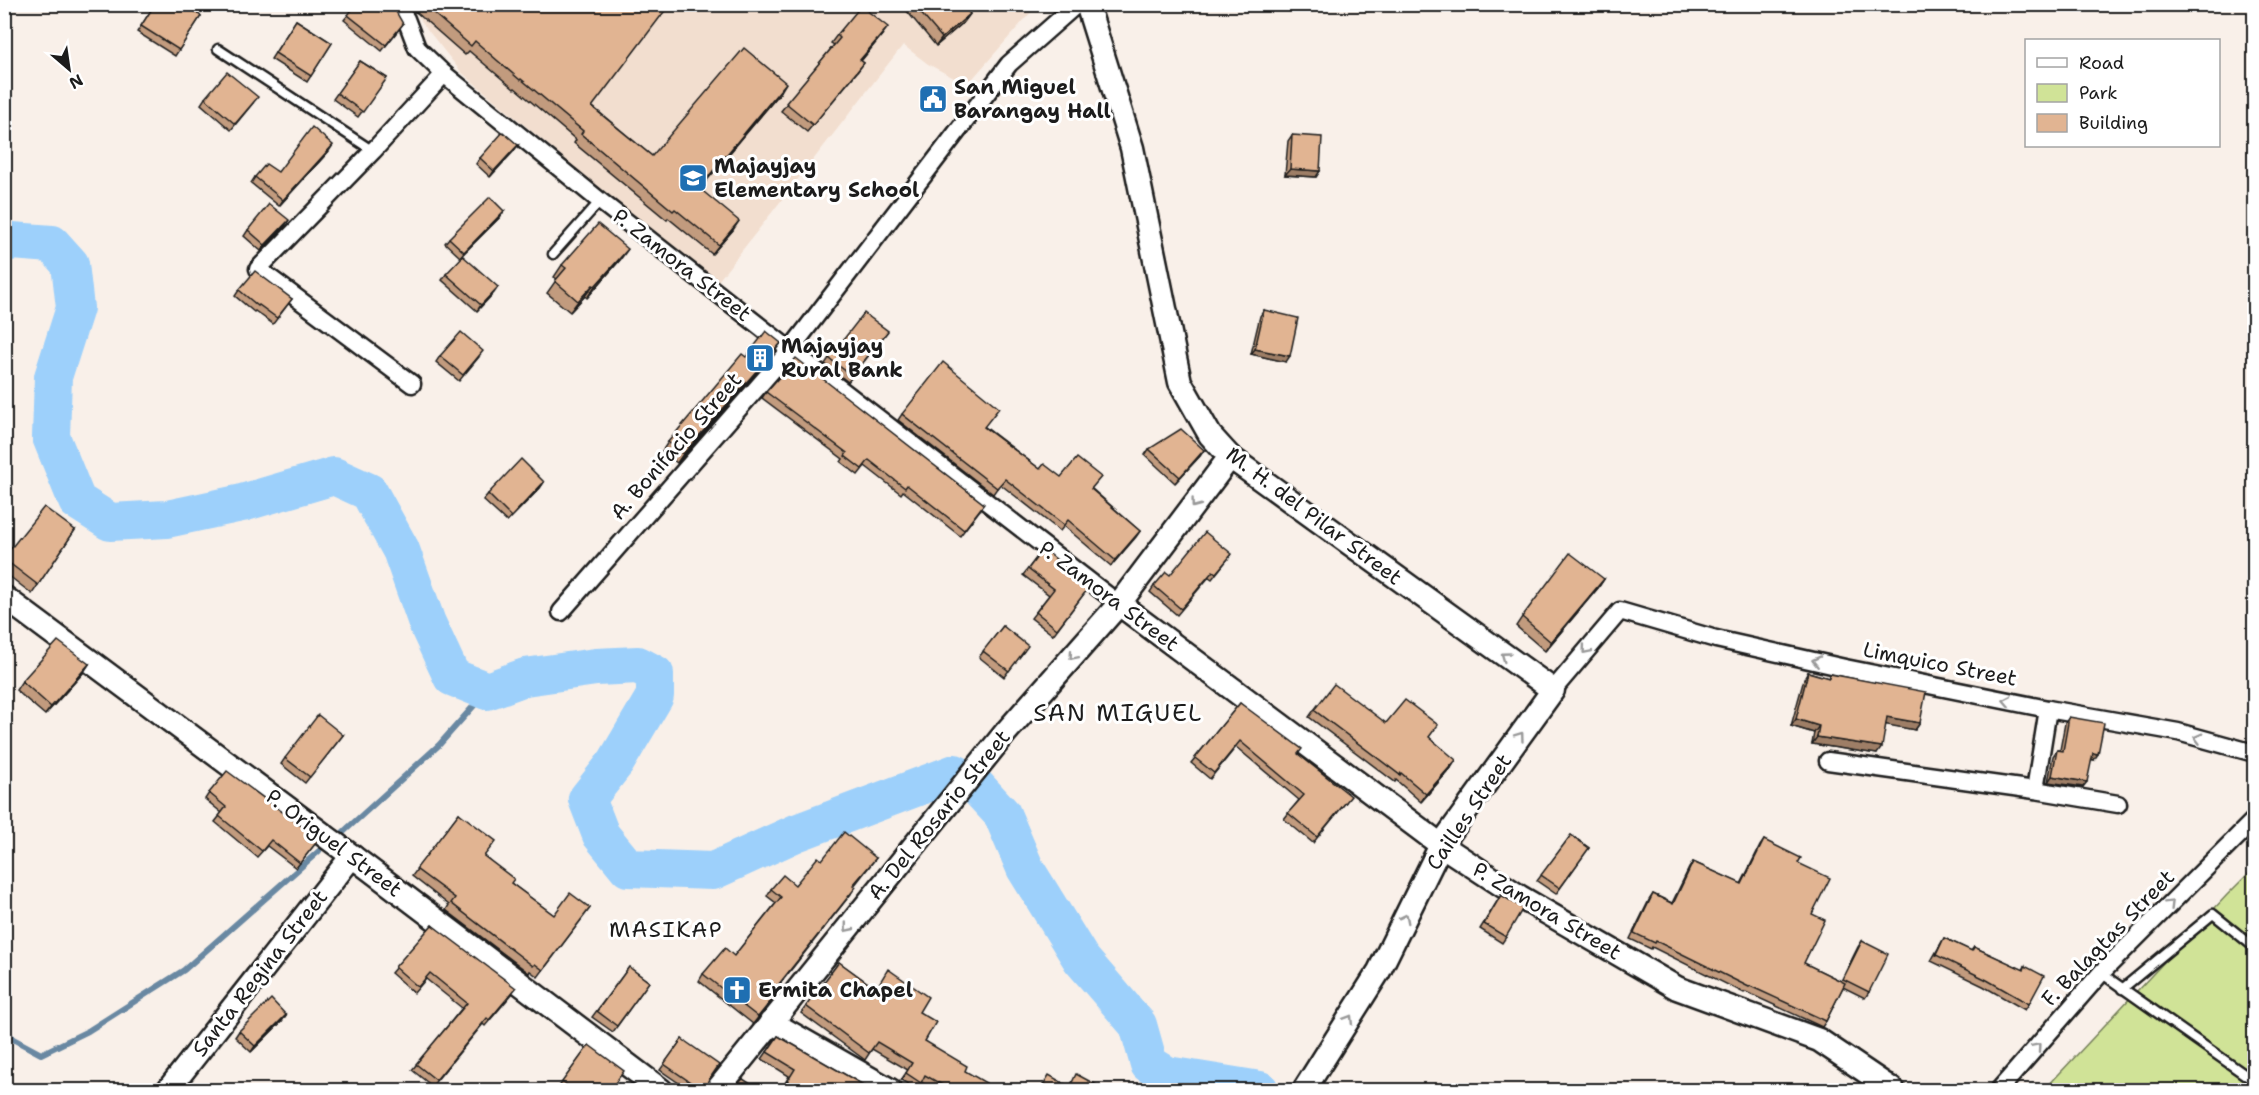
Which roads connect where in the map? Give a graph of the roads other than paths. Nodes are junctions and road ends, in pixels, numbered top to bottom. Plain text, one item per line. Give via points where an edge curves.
1 (395, 4) edge
2 (1077, 4) edge
3 (1087, 4) edge
4 (218, 49) dead end
5 (444, 74) junction
6 (373, 151) junction
7 (600, 201) junction
8 (553, 254) dead end
9 (790, 350) junction
10 (412, 384) dead end
11 (1230, 457) junction
12 (4, 597) edge
13 (1119, 604) junction
14 (1620, 610) joint
15 (561, 612) dead end
16 (1553, 690) junction
17 (2048, 709) junction
18 (2254, 753) edge
19 (1828, 760) dead end
20 (2035, 790) junction
21 (2118, 804) dead end
22 (2254, 820) edge
23 (1441, 845) junction
24 (352, 856) junction
25 (2254, 947) edge
26 (2102, 973) junction
27 (2122, 989) junction
28 (771, 1022) junction
29 (2254, 1081) edge
30 (168, 1090) edge
31 (661, 1090) edge
32 (717, 1090) edge
33 (890, 1090) edge
34 (1304, 1090) edge
35 (1893, 1090) edge
36 (1998, 1090) edge

1 - 5 street, P. Zamora Street via 417,48
2 - 9 street, A. Bonifacio Street via 1009,64
3 - 11 main road, M. H. del Pilar Street via 1132,148 1180,382 1210,435
4 - 6 lane
5 - 6 street
5 - 7 street, P. Zamora Street
6 - 10 street via 258,269
7 - 8 lane
7 - 9 street, P. Zamora Street
9 - 13 street, P. Zamora Street
9 - 15 street, A. Bonifacio Street
11 -> 13 main road, A. Del Rosario Street
16 -> 11 main road, M. H. del Pilar Street
12 - 24 main road, P. Origuel Street
13 - 23 main road, P. Zamora Street
13 -> 28 main road, A. Del Rosario Street via 1006,732
14 -> 16 street, Cailles Street
17 -> 14 street, Limquico Street via 1716,639
23 -> 16 main road, Cailles Street
18 -> 17 street, Limquico Street via 2178,732
17 - 20 street
19 - 20 street
20 - 21 street
26 -> 22 street, F. Balagtas Street
34 -> 23 main road, Cailles Street via 1378,971
23 - 35 main road, P. Zamora Street via 1677,988 1819,1040
24 - 30 main road, Santa Regina Street
24 - 31 main road, P. Origuel Street
25 - 27 lane via 2213,914
26 - 27 lane
36 -> 26 street, F. Balagtas Street
27 - 29 lane
28 - 32 main road, A. Del Rosario Street
28 - 33 main road

